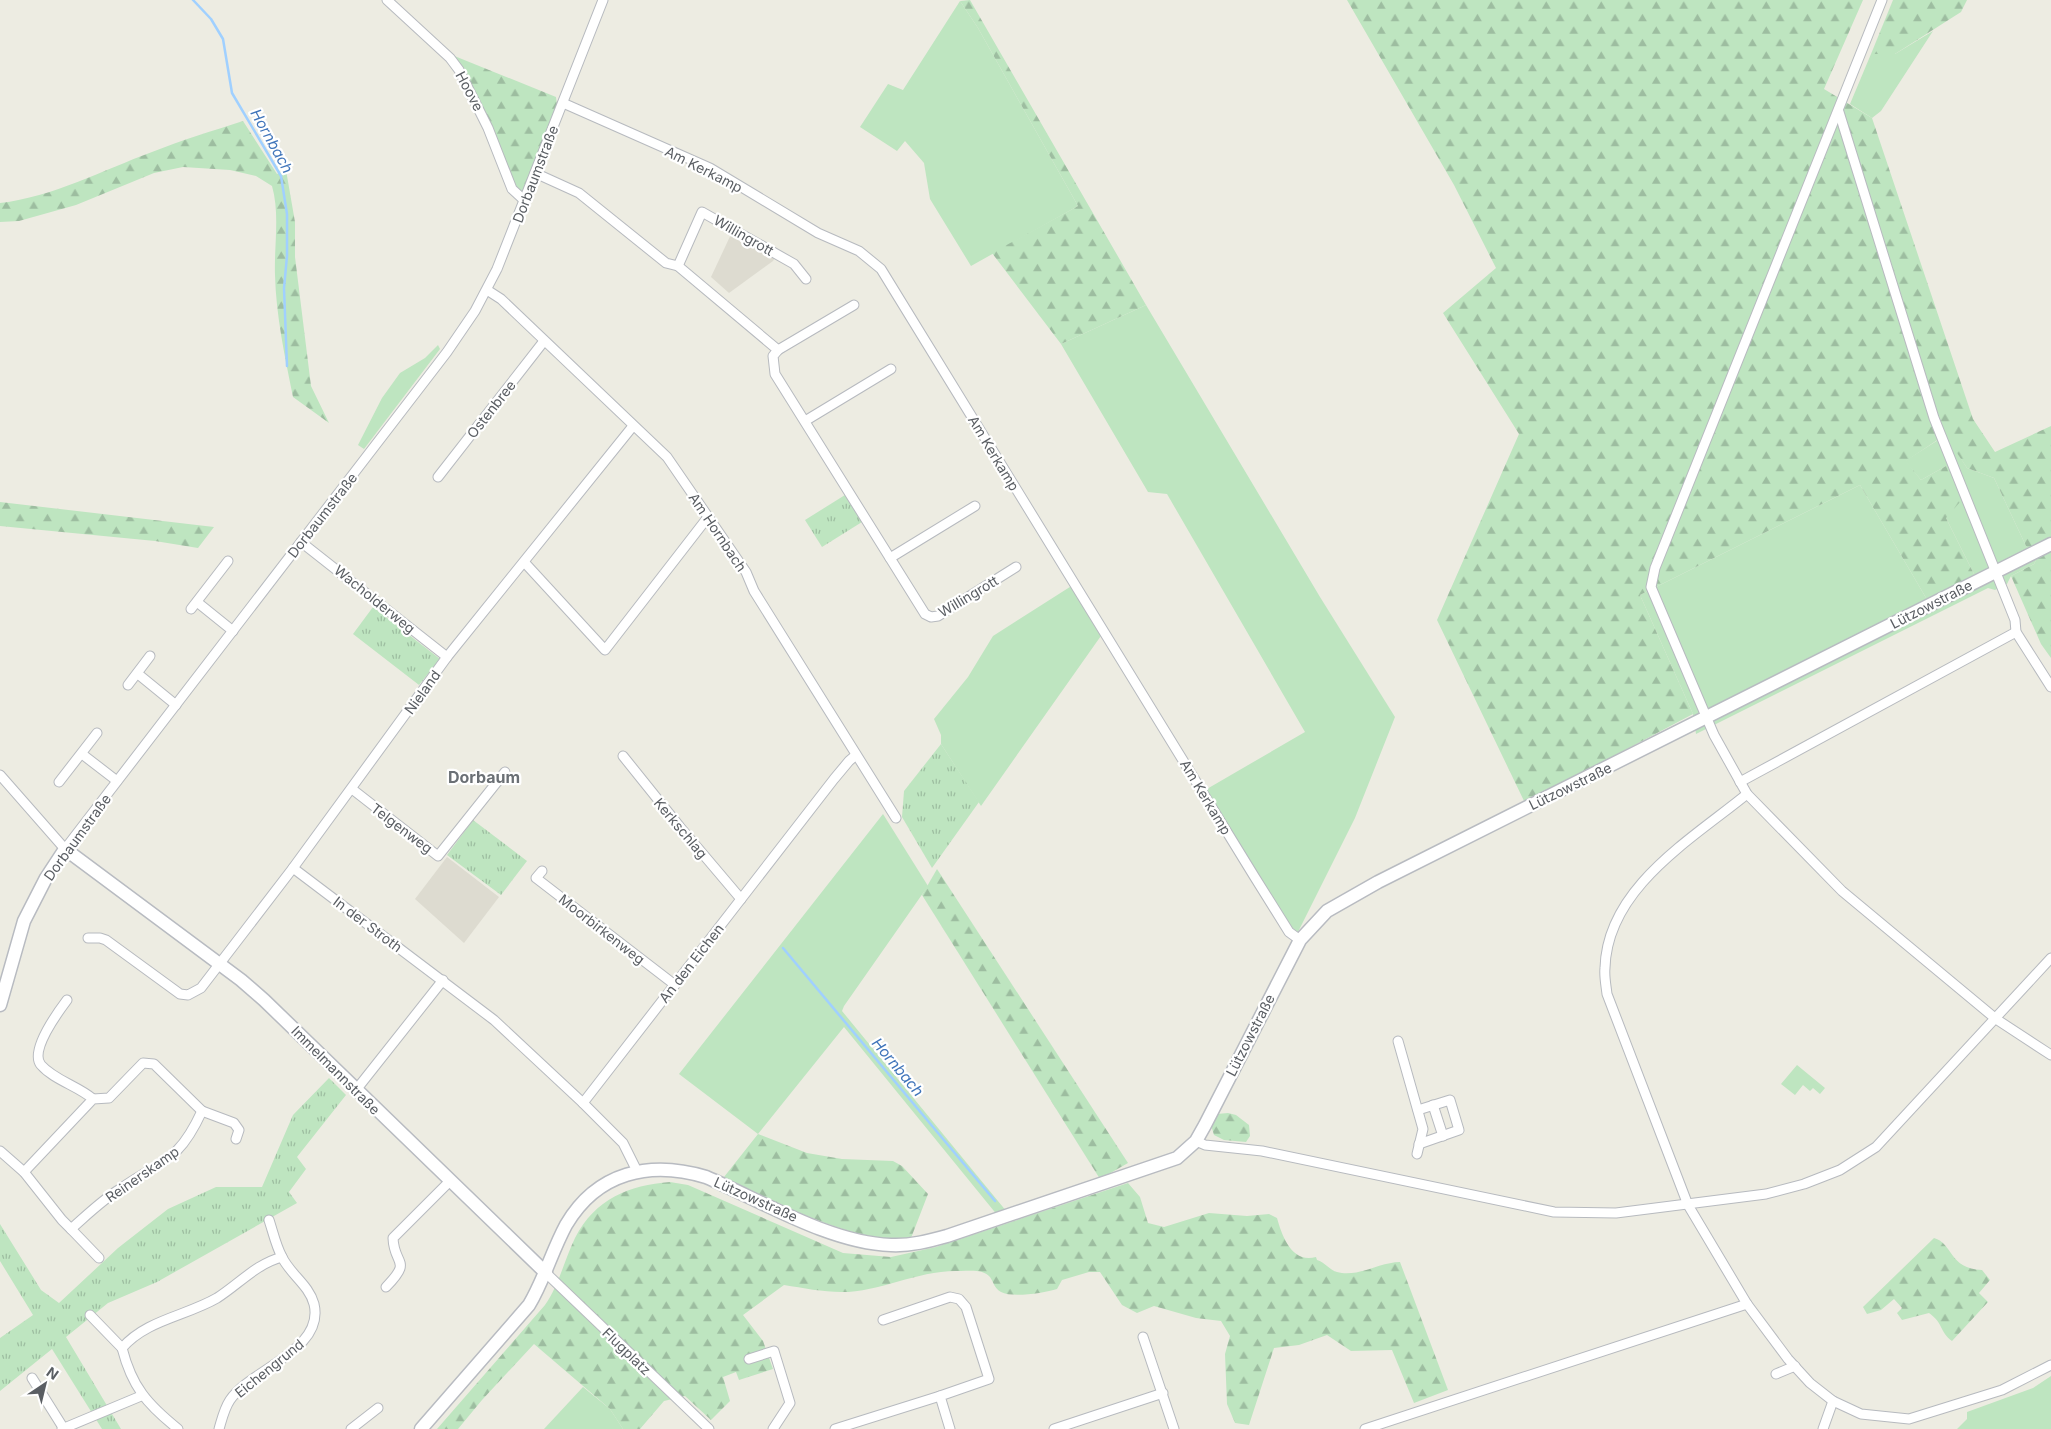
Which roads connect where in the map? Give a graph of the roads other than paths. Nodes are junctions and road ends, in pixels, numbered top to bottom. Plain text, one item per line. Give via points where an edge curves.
1 (387, 0) edge
2 (603, 0) edge
3 (1882, 0) edge
4 (563, 103) junction
5 (1838, 112) junction
6 (535, 173) junction
7 (525, 200) junction
8 (678, 266) junction
9 (806, 279) dead end
10 (487, 290) junction
11 (854, 305) dead end
12 (544, 342) junction
13 (778, 350) junction
14 (891, 369) dead end
15 (805, 421) junction
16 (633, 426) junction
17 (438, 477) dead end
18 (975, 506) dead end
19 (708, 517) junction
20 (302, 542) junction
21 (2051, 544) edge
22 (890, 558) junction
23 (228, 561) dead end
24 (525, 563) junction
25 (1016, 568) dead end
26 (1995, 572) junction
27 (233, 630) junction
28 (2016, 632) junction
29 (150, 656) dead end
30 (447, 658) junction
31 (138, 674) junction
32 (128, 685) dead end
33 (2051, 687) edge
34 (176, 705) junction
35 (1706, 719) junction
36 (97, 733) dead end
37 (82, 754) junction
38 (856, 755) junction
39 (623, 756) dead end
40 (505, 772) dead end
41 (0, 775) edge
42 (117, 781) junction
43 (59, 782) dead end
44 (1740, 782) junction
45 (352, 789) junction
46 (1747, 794) junction
47 (896, 818) dead end
48 (65, 849) junction
49 (293, 868) junction
50 (542, 871) dead end
51 (741, 899) junction
52 (88, 938) dead end
53 (1300, 940) junction
54 (2051, 958) edge
55 (219, 964) junction
56 (443, 980) junction
57 (675, 985) junction
58 (66, 1000) dead end
59 (0, 1005) edge
60 (1996, 1018) junction
61 (1398, 1041) dead end
62 (2051, 1055) edge
63 (356, 1090) junction
64 (93, 1099) junction
65 (582, 1104) junction
66 (1433, 1105) junction
67 (1418, 1110) junction
68 (202, 1111) junction
69 (1443, 1136) junction
70 (236, 1139) dead end
71 (1196, 1141) junction
72 (1419, 1144) junction
73 (0, 1152) edge
74 (1417, 1154) dead end
75 (637, 1171) junction
76 (24, 1172) junction
77 (450, 1181) junction
78 (1688, 1205) junction
79 (269, 1220) dead end
80 (72, 1228) junction
81 (282, 1257) junction
82 (99, 1258) dead end
83 (546, 1273) junction
84 (386, 1287) dead end
85 (1747, 1304) junction
86 (90, 1316) dead end
87 (883, 1320) dead end
88 (1143, 1337) dead end
89 (122, 1348) junction
90 (749, 1359) dead end
91 (2051, 1365) edge
92 (1795, 1366) junction
93 (1776, 1374) dead end
94 (32, 1378) dead end
95 (1163, 1393) junction
96 (141, 1396) junction
97 (940, 1396) junction
98 (1833, 1401) junction
99 (378, 1408) dead end
100 (66, 1428) edge
101 (178, 1429) edge
102 (219, 1429) edge
103 (351, 1429) edge
104 (421, 1429) edge
105 (709, 1429) edge
106 (773, 1429) edge
107 (836, 1429) edge
108 (950, 1429) edge
109 (1054, 1429) edge
110 (1174, 1429) edge
111 (1365, 1429) edge
112 (1823, 1429) edge

1 - 7 street, Hoove via 459,70 488,128 512,189
2 - 4 street, Dorbaumstraße
3 - 5 street
4 - 6 street, Dorbaumstraße
4 - 53 street, Am Kerkamp via 710,168 818,232 859,251 881,269 1254,876 1289,932
5 - 26 street via 1934,418
5 - 35 street via 1650,580
6 - 7 street, Dorbaumstraße
6 - 8 street via 579,193 666,263
7 - 10 street, Dorbaumstraße
8 - 9 street, Willingrott via 702,212 794,264
8 - 13 street
10 - 12 street, Am Hornbach via 501,299
10 - 20 street, Dorbaumstraße via 447,352
11 - 13 street
12 - 16 street, Am Hornbach
12 - 17 street, Ostenbree
13 - 15 street, Willingrott via 773,356 775,374
14 - 15 street
15 - 22 street, Willingrott
16 - 19 street, Am Hornbach via 667,457
16 - 24 street, Nieland
18 - 22 street
19 - 24 street via 605,650
19 - 38 street, Am Hornbach via 746,572 754,591
20 - 27 street, Dorbaumstraße
20 - 30 street, Wacholderweg
21 - 26 street, Lützowstraße
22 - 25 street, Willingrott via 925,614 931,617 938,616
23 - 27 street via 194,606
24 - 30 street, Nieland
26 - 28 street via 2016,620
26 - 35 street, Lützowstraße
27 - 34 street, Dorbaumstraße
28 - 33 street
28 - 44 street
29 - 31 street
30 - 45 street, Nieland
31 - 32 street
31 - 34 street
34 - 42 street, Dorbaumstraße
35 - 44 street
35 - 53 street, Lützowstraße via 1340,902 1311,926
36 - 37 street
37 - 42 street
37 - 43 street
38 - 47 street, Am Hornbach
38 - 51 street, An den Eichen via 848,761
39 - 51 street, Kerkschlag
40 - 45 street, Telgenweg via 438,856
41 - 48 street
42 - 48 street, Dorbaumstraße
44 - 46 street
45 - 49 street, Nieland
46 - 60 street via 1842,890
46 - 78 street via 1652,871 1636,888 1616,920 1607,946 1604,968 1607,994
48 - 55 street, Immelmannstraße
48 - 59 street, Dorbaumstraße via 24,921
49 - 55 street, Nieland
49 - 56 street, In der Stroth
50 - 57 street, Moorbirkenweg via 536,878
51 - 57 street, An den Eichen
52 - 55 street via 106,940 180,994 196,992
53 - 71 street, Lützowstraße
54 - 60 street
55 - 63 street, Immelmannstraße via 264,1000
56 - 63 street
56 - 65 street, In der Stroth via 506,1031
57 - 65 street, An den Eichen
58 - 64 street via 52,1020 37,1055 40,1064 49,1072
60 - 62 street
60 - 78 street via 1876,1147 1840,1170 1766,1194
61 - 67 street
63 - 77 street, Immelmannstraße
64 - 68 street via 109,1098 143,1063 149,1062
64 - 76 street
65 - 75 street via 623,1143
66 - 67 street
66 - 69 street
66 - 69 street via 1450,1100 1459,1130
67 - 72 street via 1423,1129
68 - 70 street via 234,1123 239,1130
68 - 80 street, Reinerskamp via 192,1133 177,1152 120,1188
69 - 72 street
71 - 75 street, Lützowstraße via 1165,1164 947,1236 909,1244 873,1244 844,1238 689,1172 671,1169
71 - 78 street via 1205,1145 1262,1151 1554,1212 1616,1213
72 - 74 street
73 - 76 street
75 - 83 street, Lützowstraße via 600,1187 580,1206 566,1226
76 - 80 street
77 - 83 street, Immelmannstraße
77 - 84 street via 394,1238 394,1249 401,1261 400,1272
78 - 85 street
79 - 81 street, Eichengrund
80 - 82 street
81 - 89 street via 256,1268 215,1299 131,1337
81 - 102 street, Eichengrund via 310,1293 314,1305 312,1330 294,1350 245,1384 230,1400
83 - 104 street, Lützowstraße via 529,1305
83 - 105 street, Flugplatz
85 - 92 street
85 - 111 street
86 - 89 street
87 - 97 street via 950,1297 959,1299 966,1307 990,1379
88 - 95 street
89 - 96 street
90 - 106 street via 774,1351 790,1403
91 - 98 street via 2002,1390 1909,1419 1861,1414
92 - 93 street
92 - 98 street
94 - 100 street
95 - 109 street
95 - 110 street
96 - 100 street
96 - 101 street
97 - 107 street
97 - 108 street
98 - 112 street
99 - 103 street

